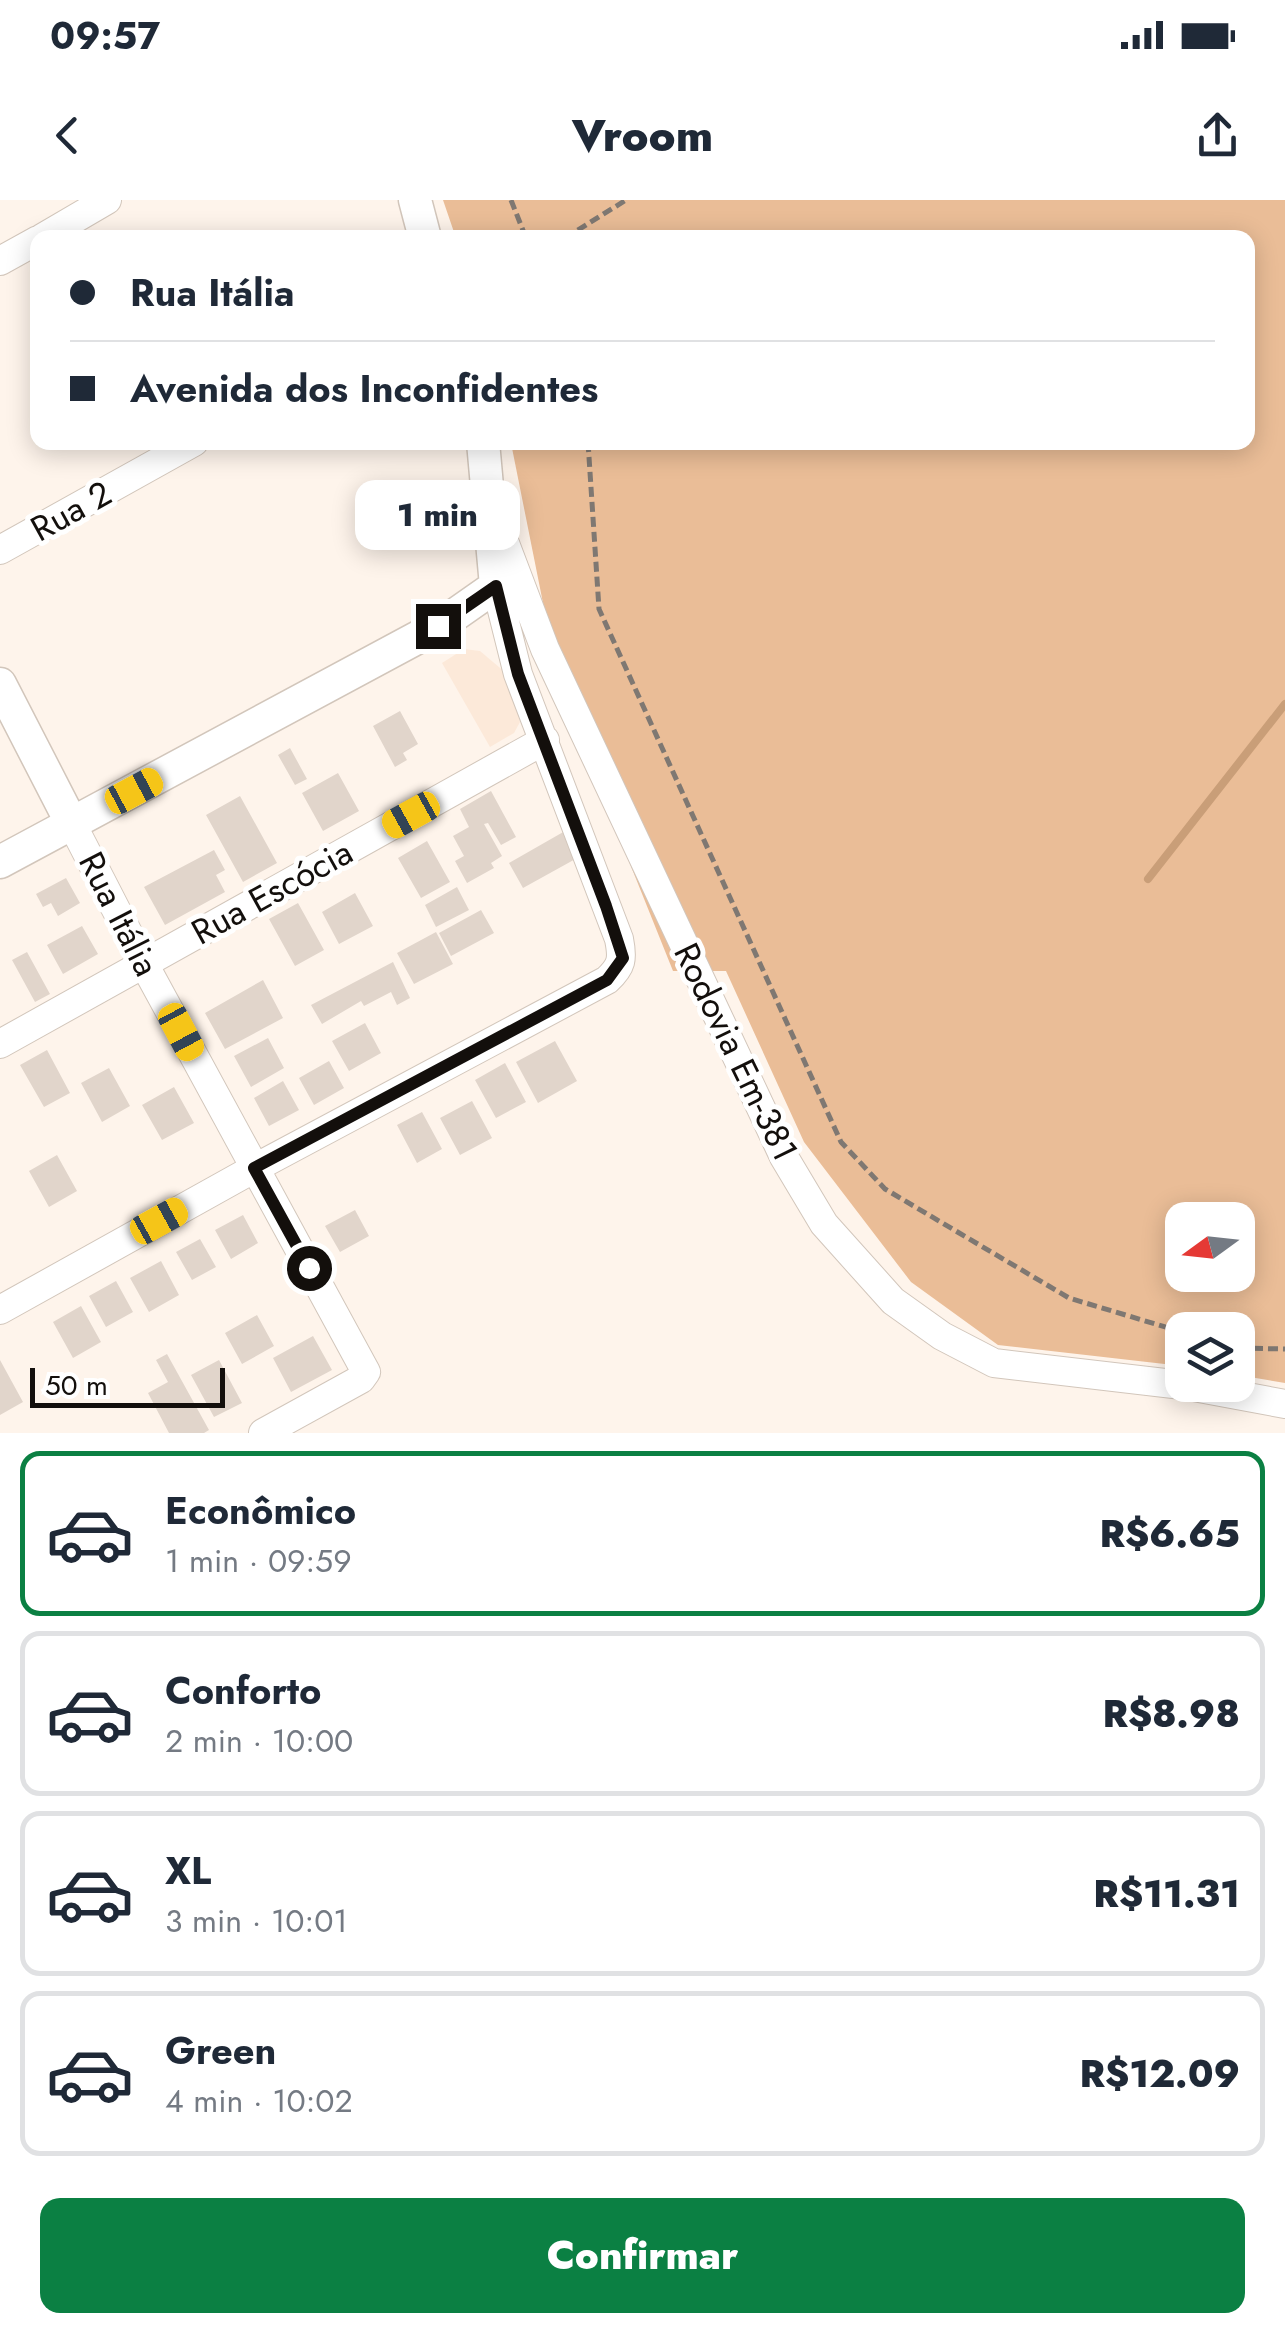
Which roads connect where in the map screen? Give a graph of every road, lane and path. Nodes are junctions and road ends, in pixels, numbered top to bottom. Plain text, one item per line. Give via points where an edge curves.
1 (107, 200) edge
2 (415, 200) edge
3 (511, 200) edge
4 (626, 200) edge
5 (55, 230) edge
6 (423, 230) edge
7 (523, 230) edge
8 (578, 230) edge
9 (30, 244) edge
10 (0, 261) edge
11 (180, 450) edge
12 (484, 450) edge
13 (589, 450) edge
14 (490, 499) junction
15 (0, 550) edge
16 (496, 586) junction
17 (0, 684) edge
18 (545, 740) junction
19 (72, 824) junction
20 (0, 862) edge
21 (144, 964) junction
22 (0, 1044) edge
23 (254, 1168) junction
24 (0, 1310) edge
25 (1165, 1327) edge
26 (1255, 1348) edge
27 (1285, 1349) edge
28 (1165, 1383) edge
29 (1255, 1398) edge
30 (1285, 1404) edge
31 (263, 1433) edge

1 - 5 street
2 - 6 street
3 - 7 path
4 - 8 path
9 - 10 street
11 - 15 street, Rua 2
12 - 14 street, Rodovia Em-381
13 - 25 path via 600,609 841,1142 885,1189 1069,1298
14 - 16 street, Rodovia Em-381
14 - 28 street, Rodovia Em-381 via 545,648 784,1158 824,1224 893,1301 994,1363
16 - 18 street via 518,674
16 - 19 street via 438,626
17 - 19 street
18 - 21 street, Rua Escócia
18 - 23 street via 623,958 607,980
19 - 20 street
19 - 21 street, Rua Itália
21 - 22 street, Rua Escócia
21 - 23 street, Rua Itália
23 - 24 street
23 - 31 street, Rua Itália via 366,1372
26 - 27 path
29 - 30 street, Rodovia Em-381

